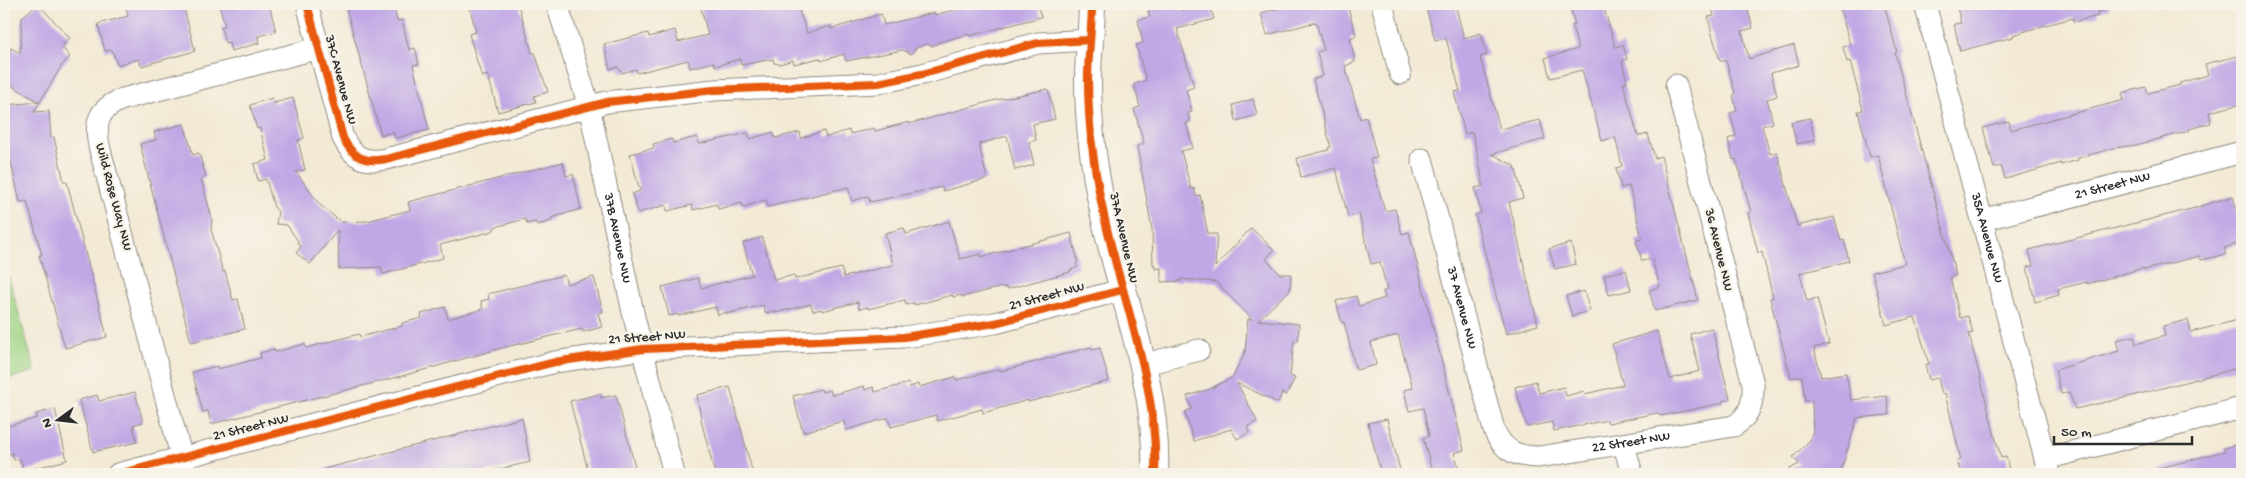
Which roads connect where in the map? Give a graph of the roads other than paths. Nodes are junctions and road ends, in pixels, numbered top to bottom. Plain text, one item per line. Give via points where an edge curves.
1 (307, 4) edge
2 (557, 4) edge
3 (1092, 4) edge
4 (1382, 4) edge
5 (1925, 4) edge
6 (1090, 40) junction
7 (319, 48) junction
8 (1400, 74) dead end
9 (1676, 85) dead end
10 (589, 106) junction
11 (2242, 152) edge
12 (1422, 159) dead end
13 (1982, 220) junction
14 (1122, 290) junction
15 (642, 349) junction
16 (1199, 350) dead end
17 (1142, 365) junction
18 (2242, 408) edge
19 (1748, 414) joint
20 (1624, 445) junction
21 (1510, 452) joint
22 (184, 466) edge
23 (2047, 467) edge
24 (118, 474) edge
25 (674, 474) edge
26 (1155, 474) edge
27 (1632, 474) edge

1 - 7 street, 37C Avenue NW
2 - 10 street, 37B Avenue NW
3 - 6 street, 37A Avenue NW
4 - 8 street
5 - 13 street, 35A Avenue NW
6 - 10 street via 1038,43 878,83 704,91
6 - 14 street, 37A Avenue NW via 1088,81 1094,161
7 - 10 street, 37C Avenue NW via 343,138 352,153 368,161
7 - 22 street, Wild Rose Way NW via 123,99 106,107 97,123 99,146
9 - 19 street, 36 Avenue NW via 1753,384
10 - 15 street, 37B Avenue NW
11 - 13 street, 21 Street NW
12 - 21 street, 37 Avenue NW via 1494,430
13 - 23 street, 35A Avenue NW
14 - 15 street, 21 Street NW via 995,323 904,337
14 - 17 street, 37A Avenue NW
15 - 22 street, 21 Street NW via 555,362
15 - 25 street, 37B Avenue NW
16 - 17 street
17 - 26 street, 37A Avenue NW via 1153,418
18 - 23 street
19 - 20 street, 22 Street NW via 1734,426 1724,429
20 - 21 street, 22 Street NW via 1539,457 1518,456
20 - 27 street
22 - 24 street, 21 Street NW

